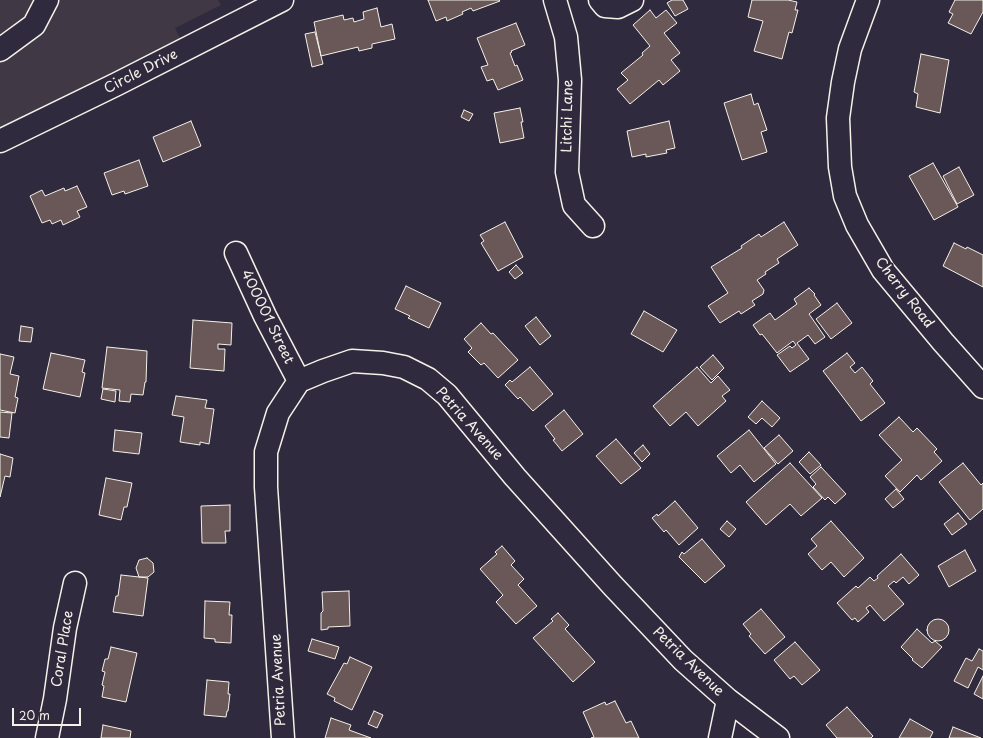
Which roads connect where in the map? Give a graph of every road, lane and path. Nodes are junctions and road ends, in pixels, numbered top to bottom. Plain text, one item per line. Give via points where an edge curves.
1 (47, 0) edge
2 (282, 0) edge
3 (555, 0) edge
4 (600, 0) edge
5 (632, 0) edge
6 (868, 0) edge
7 (0, 50) edge
8 (0, 141) edge
9 (593, 226) dead end
10 (236, 253) dead end
11 (299, 381) junction
12 (983, 387) edge
13 (75, 583) dead end
14 (728, 700) junction
15 (47, 738) edge
16 (282, 738) edge
17 (720, 738) edge
18 (778, 738) edge

1 - 7 street via 34,25
2 - 8 street, Circle Drive
3 - 9 street, Litchi Lane via 566,37 570,80 567,172 574,205
4 - 5 street via 604,6 618,7
6 - 12 street, Cherry Road via 850,49 838,118 840,167 845,196 857,225 883,270
10 - 11 street, 400001 Street
11 - 14 street, Petria Avenue via 322,370 352,361 383,362 404,367 428,379 447,396 515,477 634,609 683,660
11 - 16 street, Petria Avenue via 278,413 266,452
13 - 15 street, Coral Place
14 - 17 street
14 - 18 street, Petria Avenue

